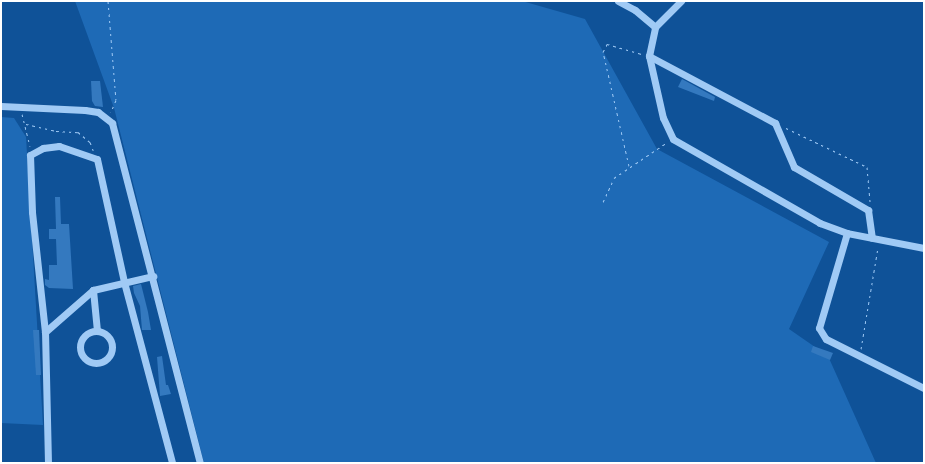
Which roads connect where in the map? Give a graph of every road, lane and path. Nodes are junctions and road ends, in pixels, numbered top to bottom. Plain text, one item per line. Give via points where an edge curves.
1 (108, 1) edge
2 (618, 1) edge
3 (681, 1) edge
4 (655, 27) junction
5 (648, 56) junction
6 (1, 106) edge
7 (19, 107) junction
8 (108, 117) junction
9 (774, 123) junction
10 (26, 124) junction
11 (673, 139) junction
12 (30, 155) junction
13 (97, 159) junction
14 (629, 166) junction
15 (603, 202) dead end
16 (872, 216) junction
17 (847, 233) junction
18 (876, 239) junction
19 (924, 248) edge
20 (153, 276) junction
21 (124, 282) junction
22 (93, 290) junction
23 (97, 331) junction
24 (46, 332) junction
25 (860, 355) junction
26 (924, 388) edge
27 (48, 463) edge
28 (172, 463) edge
29 (200, 463) edge

1 - 8 path via 116,100
2 - 4 street via 636,10
3 - 4 street
4 - 5 street
5 - 9 street
5 - 11 street via 663,118
5 - 14 path via 607,44 604,52
6 - 7 street
7 - 8 street via 85,110
7 - 10 path
8 - 20 street via 116,131
9 - 16 street via 794,167 868,210
9 - 16 path via 868,167
10 - 12 path
10 - 13 path via 78,132 90,142
11 - 14 path
11 - 17 street via 820,224
12 - 13 street via 43,148 59,146 80,150
12 - 24 street via 32,212
13 - 21 street
14 - 15 path via 614,178
16 - 18 street
17 - 18 street
17 - 25 street via 819,331 826,339
18 - 19 street
18 - 25 path
20 - 21 street
20 - 29 street
21 - 22 street
21 - 28 street
22 - 23 street
22 - 24 street
23 - 23 street via 84,336 80,348 83,356 95,362 104,360 112,349 108,337
24 - 27 street
25 - 26 street

